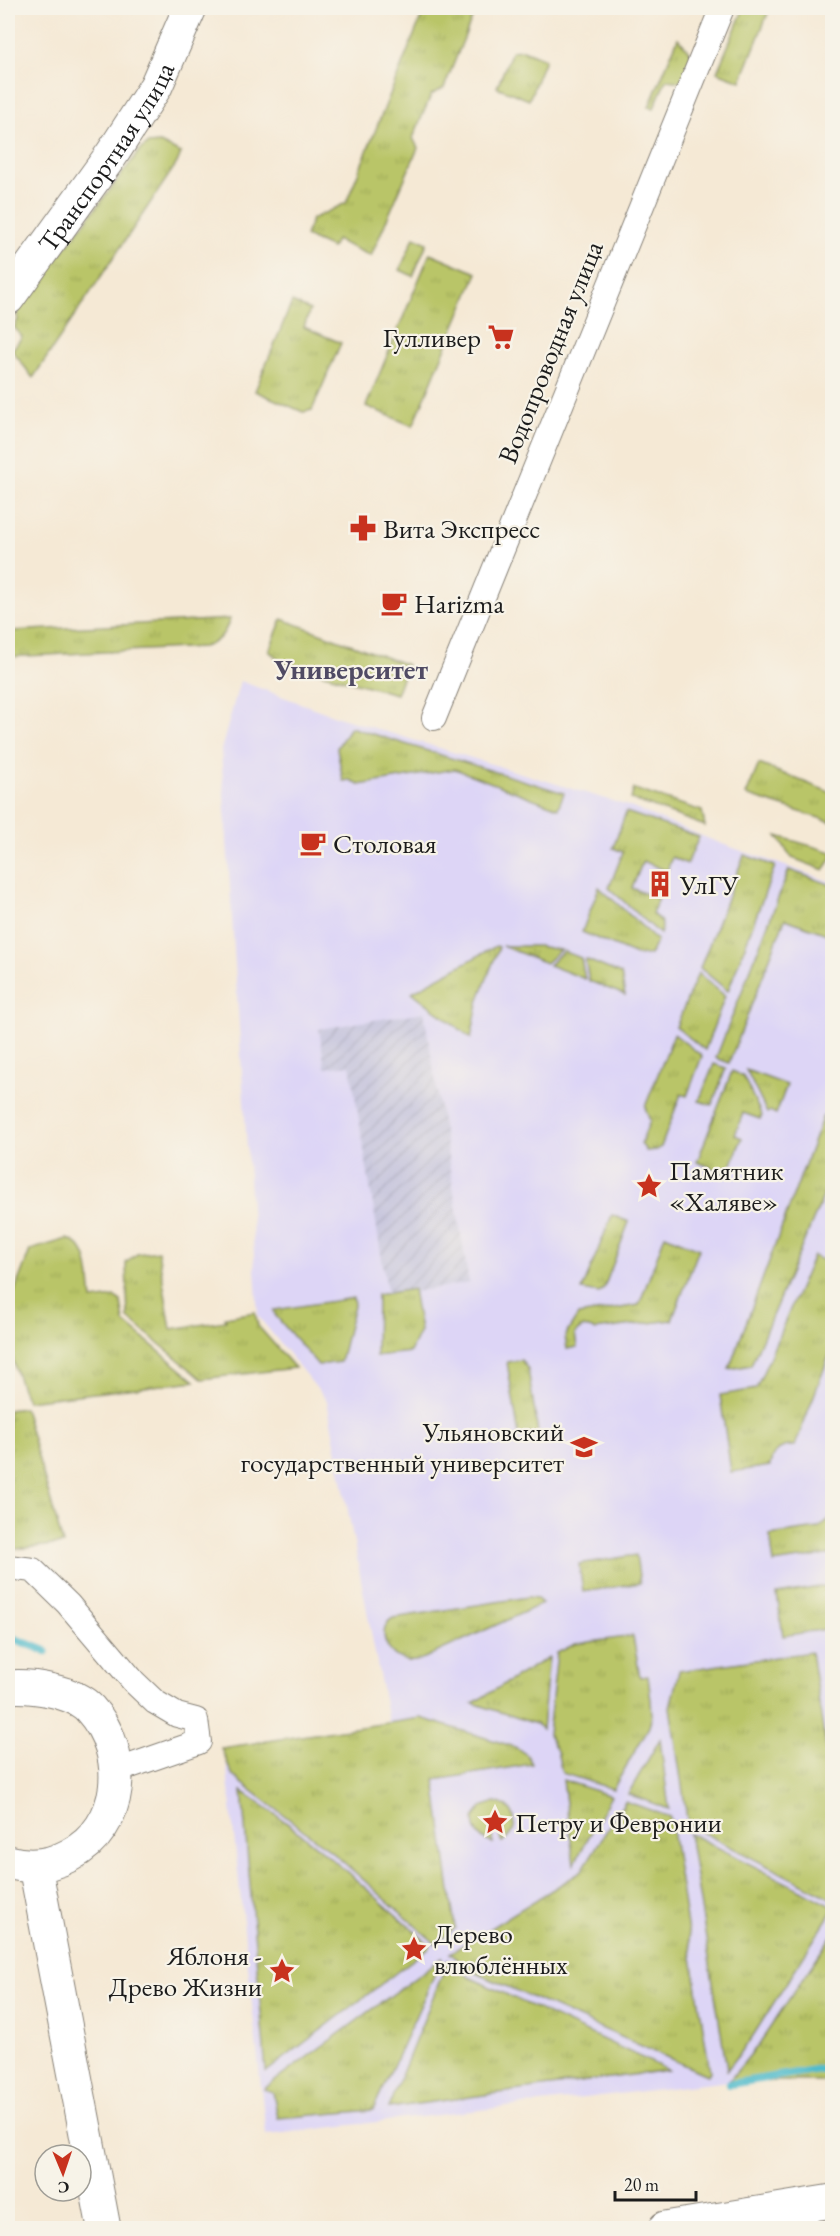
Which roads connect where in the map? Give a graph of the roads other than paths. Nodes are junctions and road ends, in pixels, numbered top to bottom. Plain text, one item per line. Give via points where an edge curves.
1 (190, 8) edge
2 (722, 8) edge
3 (8, 298) edge
4 (434, 718) dead end
5 (8, 1567) edge
6 (8, 1688) edge
7 (116, 1771) junction
8 (21, 1864) edge
9 (832, 2201) edge
10 (104, 2229) edge
11 (665, 2229) edge

1 - 3 street, Транспортная улица via 156,86
2 - 4 street, Водопроводная улица
5 - 7 street via 33,1570 155,1702 177,1715 196,1720 199,1742
6 - 7 street via 62,1693 88,1707 108,1734
7 - 8 street via 115,1793 98,1834 80,1850 55,1863
8 - 10 street
9 - 11 street

